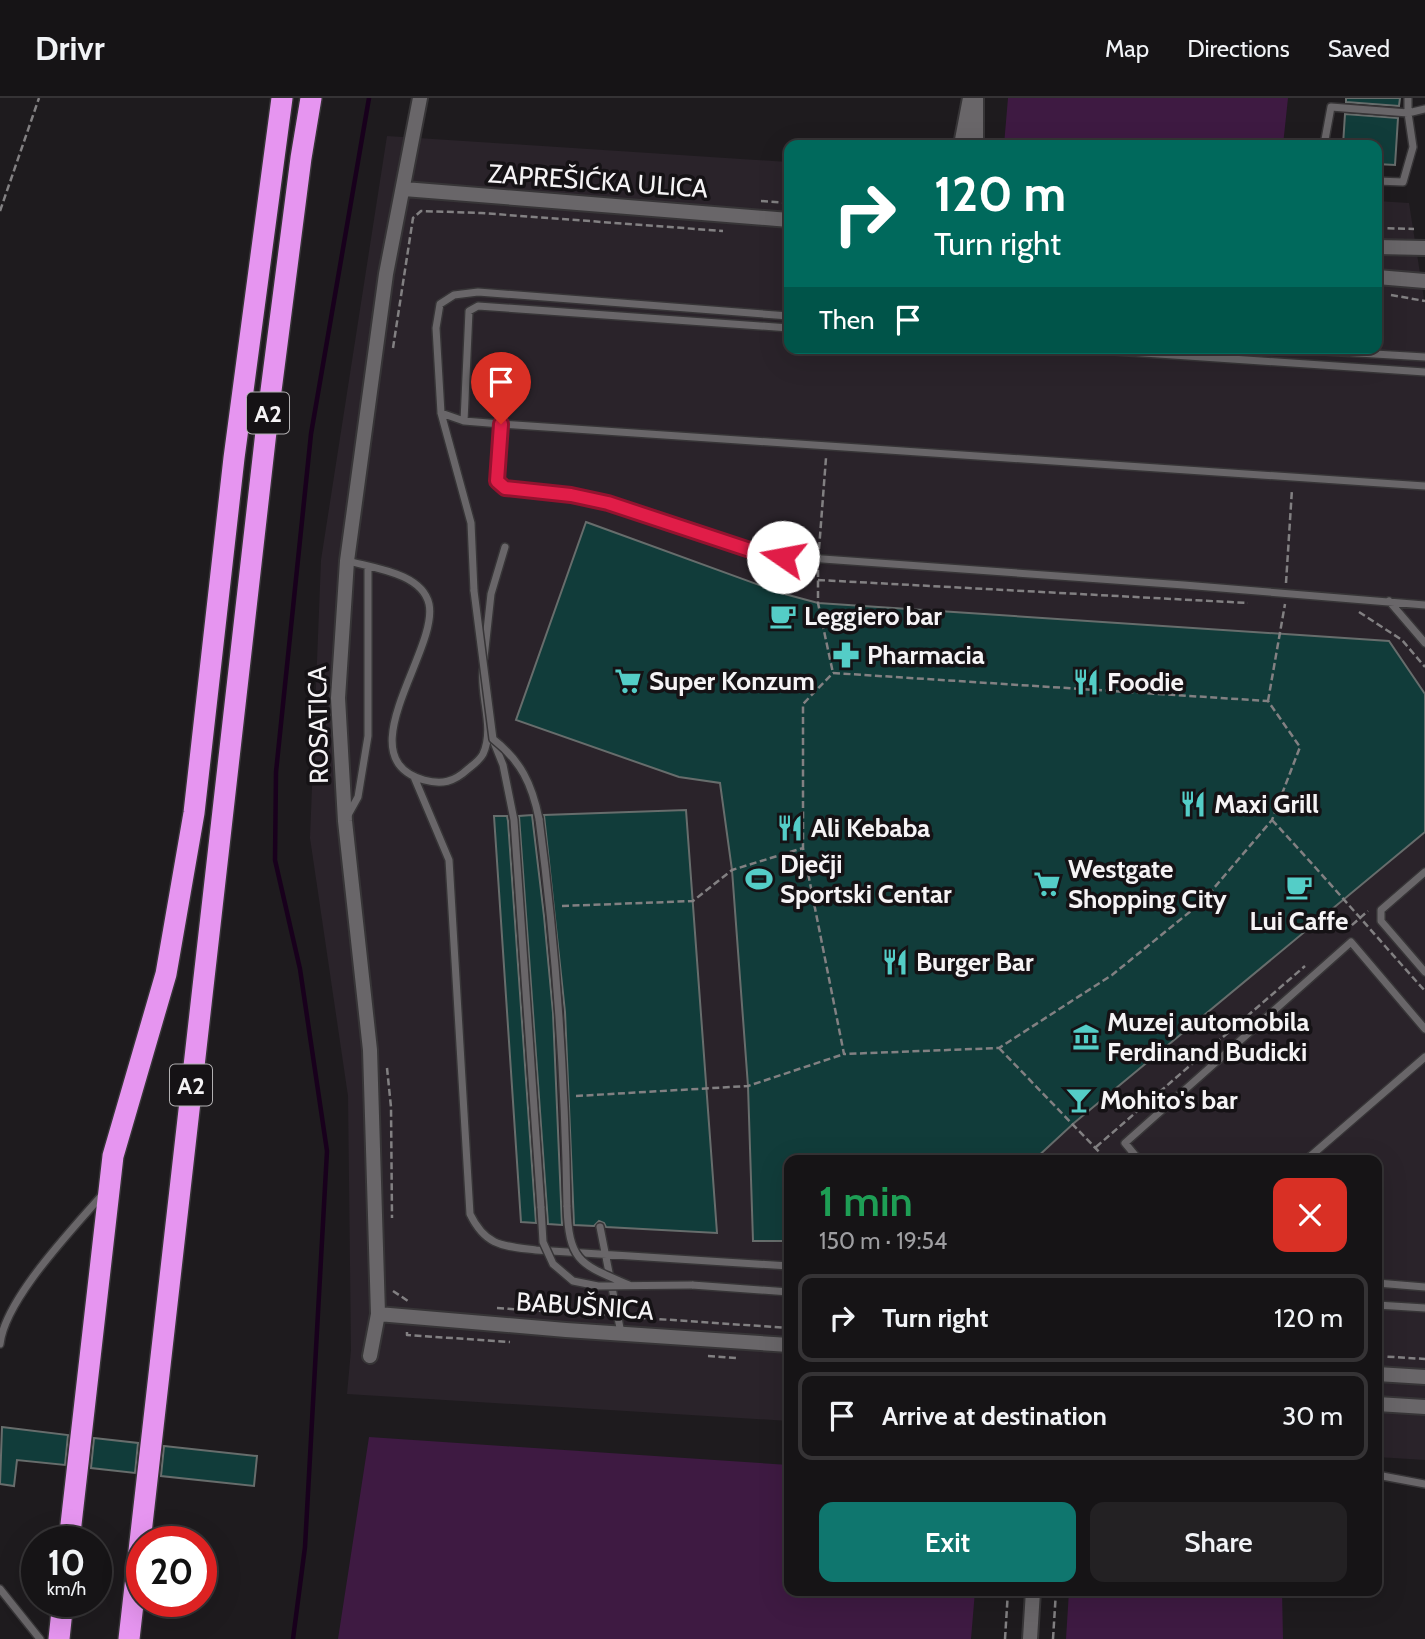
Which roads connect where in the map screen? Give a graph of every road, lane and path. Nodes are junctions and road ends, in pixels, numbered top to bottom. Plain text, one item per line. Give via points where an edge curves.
1 (40, 98) edge
2 (282, 98) edge
3 (312, 98) edge
4 (420, 98) edge
5 (970, 98) edge
6 (976, 98) edge
7 (1408, 98) edge
8 (1425, 109) edge
9 (1408, 113) junction
10 (962, 140) edge
11 (976, 140) edge
12 (1325, 140) edge
13 (1382, 181) edge
14 (404, 189) junction
15 (0, 211) edge
16 (784, 219) edge
17 (1382, 228) edge
18 (1414, 229) dead end
19 (723, 231) dead end
20 (1382, 247) edge
21 (1425, 248) edge
22 (1382, 277) edge
23 (1425, 281) edge
24 (1382, 293) edge
25 (1425, 301) edge
26 (784, 316) edge
27 (784, 328) edge
28 (392, 351) dead end
29 (1159, 354) edge
30 (1375, 354) edge
31 (1425, 357) edge
32 (1425, 372) edge
33 (441, 413) junction
34 (464, 421) junction
35 (501, 424) junction
36 (1425, 486) edge
37 (505, 547) dead end
38 (347, 561) junction
39 (368, 567) junction
40 (818, 580) dead end
41 (1388, 601) junction
42 (1257, 604) dead end
43 (1425, 605) edge
44 (1352, 608) dead end
45 (1425, 643) edge
46 (1425, 667) edge
47 (493, 739) junction
48 (414, 777) junction
49 (1272, 820) junction
50 (345, 821) junction
51 (803, 848) junction
52 (1425, 872) edge
53 (551, 906) junction
54 (1369, 910) dead end
55 (1360, 918) junction
56 (1339, 936) dead end
57 (1307, 964) dead end
58 (1425, 972) edge
59 (1425, 991) edge
60 (1425, 1029) edge
61 (999, 1048) junction
62 (844, 1054) junction
63 (1425, 1057) edge
64 (1418, 1064) junction
65 (387, 1066) dead end
66 (1425, 1072) edge
67 (565, 1097) junction
68 (1096, 1147) junction
69 (1103, 1155) edge
70 (1135, 1155) edge
71 (1312, 1155) edge
72 (110, 1186) junction
73 (392, 1224) dead end
74 (600, 1227) dead end
75 (607, 1254) junction
76 (784, 1266) edge
77 (1382, 1283) edge
78 (633, 1286) junction
79 (1425, 1287) edge
80 (392, 1290) dead end
81 (784, 1292) edge
82 (409, 1301) dead end
83 (1382, 1306) edge
84 (1425, 1308) edge
85 (378, 1314) junction
86 (627, 1317) dead end
87 (784, 1328) edge
88 (622, 1334) junction
89 (0, 1344) edge
90 (784, 1345) edge
91 (370, 1356) dead end
92 (1382, 1356) edge
93 (1425, 1359) edge
94 (1382, 1374) edge
95 (1425, 1377) edge
96 (1382, 1404) edge
97 (1425, 1407) edge
98 (1382, 1476) edge
99 (1425, 1484) edge
100 (71, 1526) edge
101 (0, 1589) edge
102 (1008, 1596) edge
103 (1033, 1596) edge
104 (1056, 1596) edge
105 (61, 1617) edge
106 (40, 1639) edge
107 (59, 1639) edge
108 (129, 1639) edge
109 (1005, 1639) edge
110 (1030, 1639) edge
111 (1053, 1639) edge

1 - 15 path
2 - 72 highway, A2 via 234,458 194,813 166,974 113,1156
3 - 108 highway, A2 via 268,414
4 - 14 street, ROSATICA
5 - 10 street
6 - 11 street
7 - 9 lane
8 - 9 lane
9 - 12 lane via 1331,107
9 - 13 lane via 1413,147 1403,182
14 - 16 street, ZAPREŠIĆKA ULICA
14 - 38 street, ROSATICA via 386,274
17 - 18 path
19 - 28 path via 421,211 414,218
20 - 21 street
22 - 23 street
24 - 25 path
26 - 33 lane via 478,292 454,295 440,304 436,328
27 - 34 lane via 478,306 469,311
29 - 32 lane
30 - 31 lane
33 - 34 lane
33 - 47 lane, bridge via 471,523 474,591
34 - 35 lane
35 - 36 lane
35 - 41 lane via 497,481 505,488 608,503 768,555
37 - 48 lane via 491,594 483,667 488,732 483,756 450,782
38 - 39 lane
38 - 50 street, ROSATICA via 338,698
39 - 48 lane via 421,588 429,605 426,636 399,703 392,741 400,767
39 - 50 lane via 368,736 358,797
40 - 42 path
41 - 43 lane
41 - 45 lane
44 - 46 path via 1402,640
47 - 53 lane, bridge via 508,751 533,792
47 - 78 lane, bridge via 514,820 543,1242 553,1264 573,1281
48 - 75 lane via 449,860 470,1214 478,1230 503,1245
49 - 51 path via 1300,747 1268,701 833,673 803,704
49 - 55 path
49 - 61 path via 1202,902 1112,975
50 - 85 street, ROSATICA via 370,1049
51 - 53 path via 732,870 693,901
51 - 62 path
52 - 58 lane via 1381,910 1381,921
53 - 67 lane
54 - 55 path
55 - 56 path
55 - 59 path
57 - 68 path
60 - 70 lane via 1351,942 1125,1143
61 - 62 path
61 - 68 path
62 - 67 path via 748,1086
63 - 64 lane
64 - 66 lane
64 - 71 lane
65 - 73 path
67 - 78 lane, bridge via 570,1241 592,1269
68 - 69 path
72 - 89 lane via 46,1260 5,1320
72 - 100 highway, A2
74 - 75 lane
75 - 76 lane
75 - 88 lane
77 - 79 lane
78 - 81 lane, bridge
80 - 82 path
83 - 84 lane
85 - 88 street, BABUŠNICA
85 - 91 street, ROSATICA
86 - 87 path
88 - 90 street, BABUŠNICA
92 - 93 path
94 - 95 street
96 - 97 street
98 - 99 lane
101 - 106 lane
102 - 109 path
103 - 110 street
104 - 111 path
105 - 107 highway

